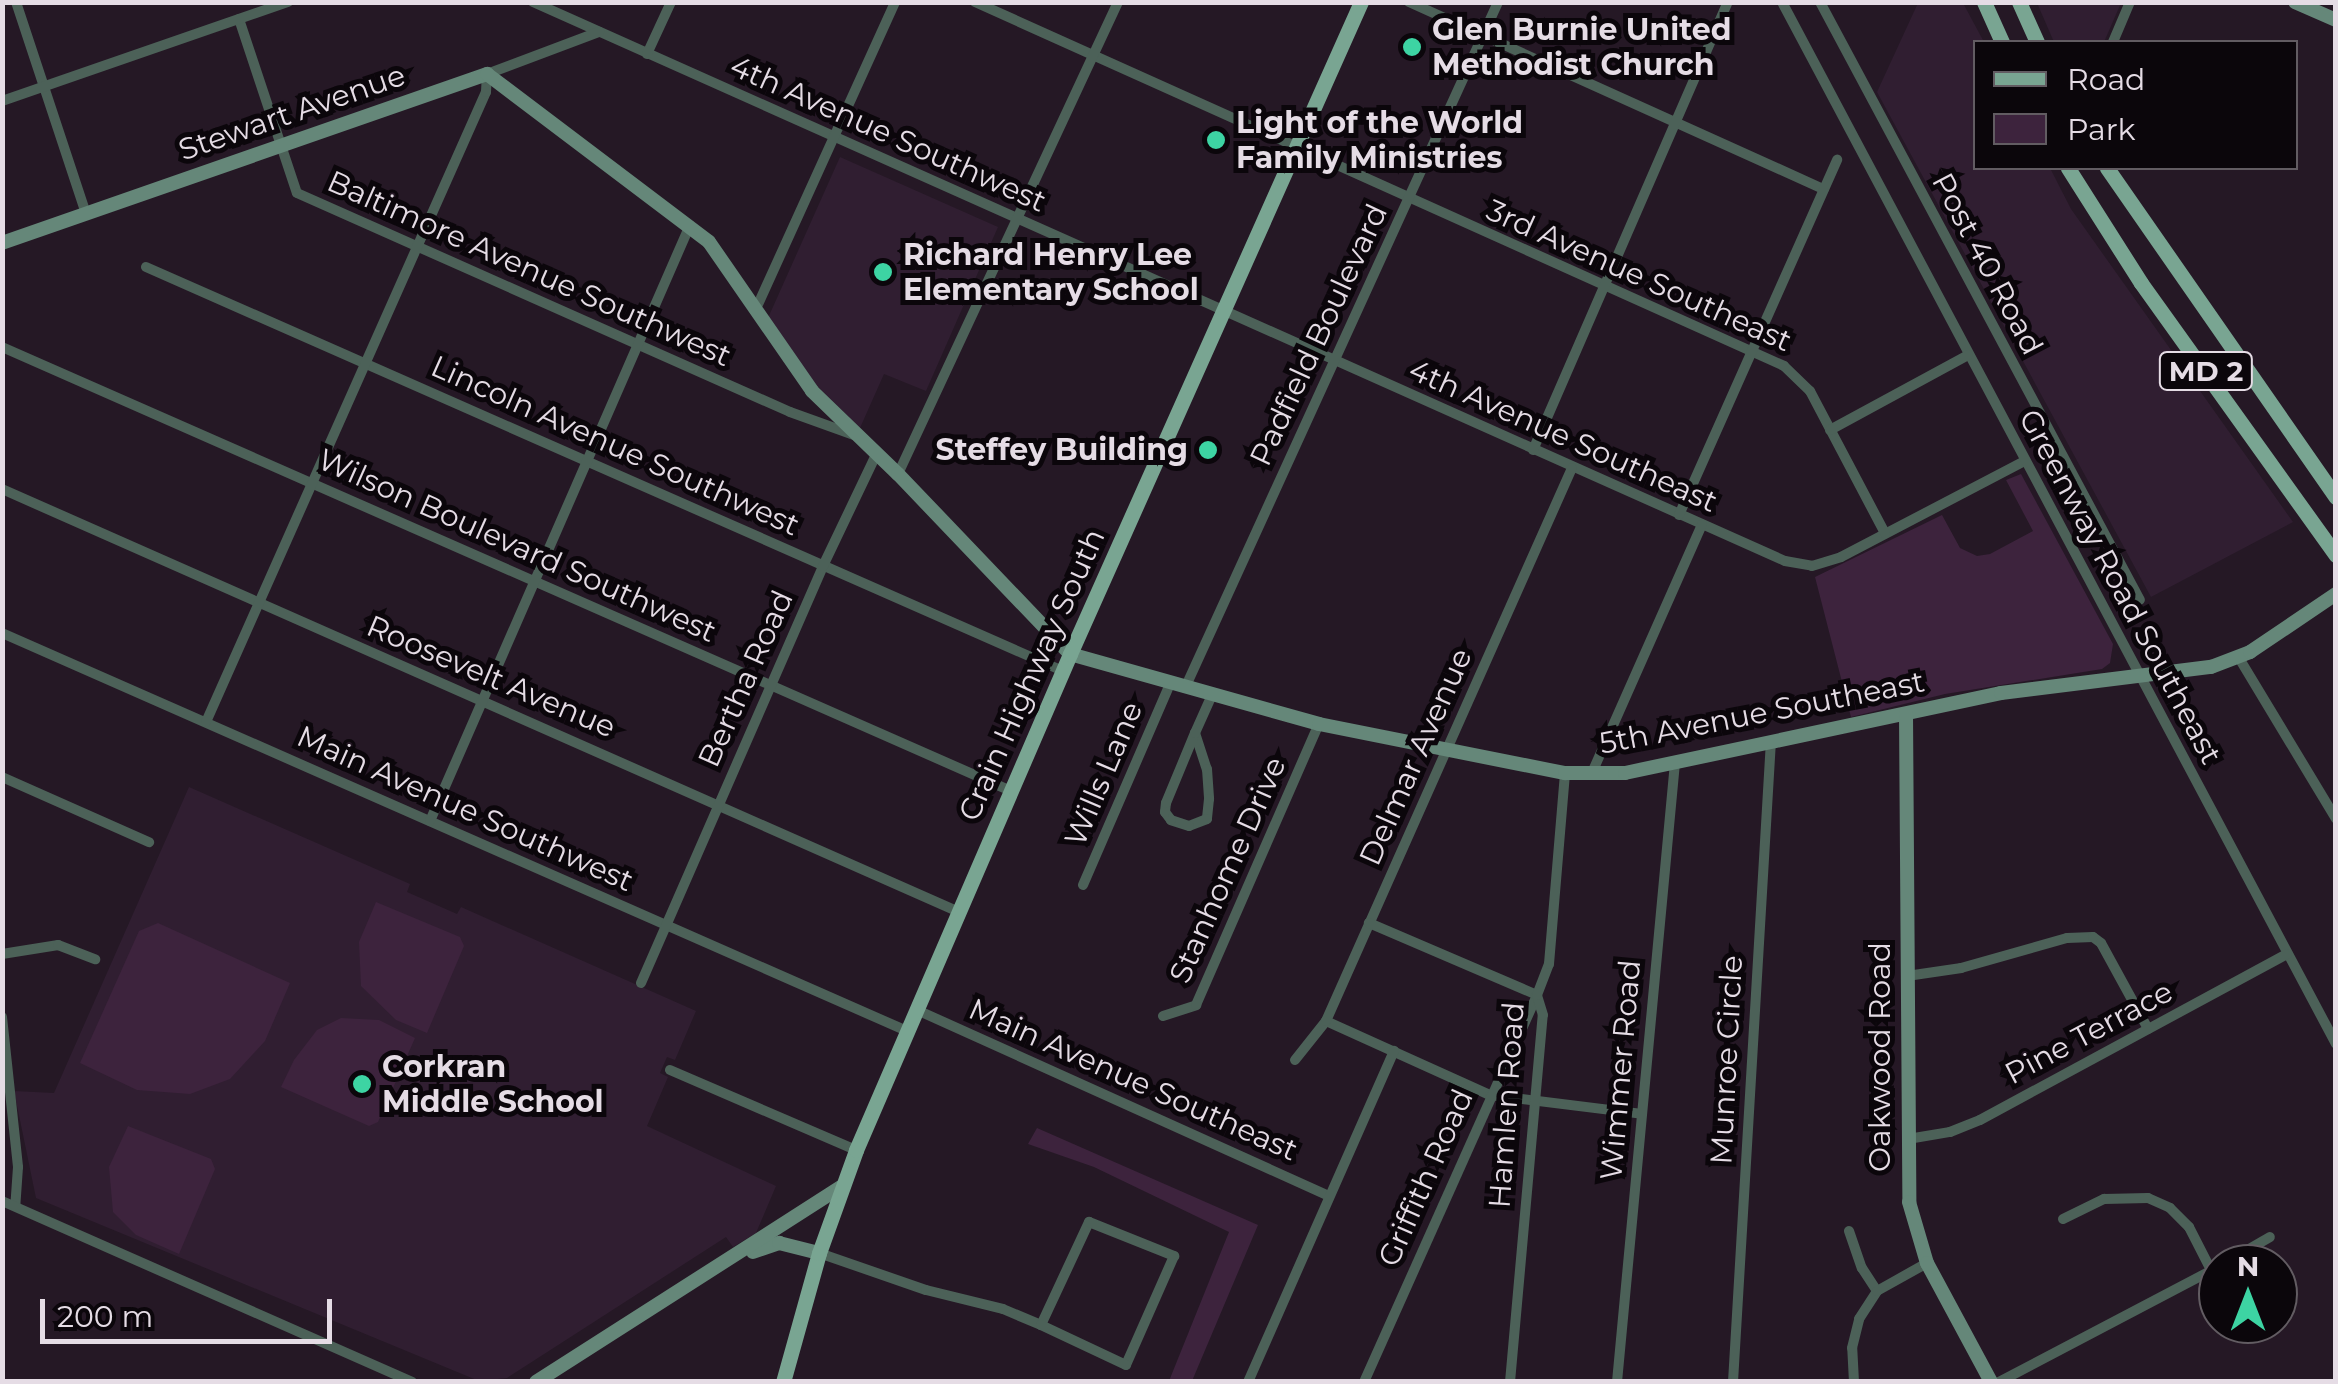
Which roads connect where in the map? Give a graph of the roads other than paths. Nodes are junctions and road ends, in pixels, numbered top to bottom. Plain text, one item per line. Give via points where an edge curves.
1 (16, 2) edge
2 (288, 2) edge
3 (533, 2) edge
4 (671, 2) edge
5 (895, 2) edge
6 (975, 2) edge
7 (1118, 2) edge
8 (1361, 2) edge
9 (1409, 2) edge
10 (1498, 2) edge
11 (1728, 2) edge
12 (1782, 2) edge
13 (1820, 2) edge
14 (1984, 2) edge
15 (2019, 2) edge
16 (2130, 2) edge
17 (2296, 2) edge
18 (239, 20) junction
19 (2336, 20) edge
20 (600, 32) junction
21 (1483, 36) junction
22 (2001, 40) edge
23 (2036, 40) edge
24 (2113, 40) edge
25 (648, 54) junction
26 (1093, 56) junction
27 (487, 74) junction
28 (44, 87) junction
29 (2, 102) edge
30 (1676, 124) junction
31 (835, 138) junction
32 (281, 146) junction
33 (1296, 148) junction
34 (1837, 160) dead end
35 (2069, 170) edge
36 (2108, 170) edge
37 (1824, 189) junction
38 (1409, 199) junction
39 (86, 214) junction
40 (1016, 220) junction
41 (690, 225) junction
42 (2, 243) edge
43 (418, 245) junction
44 (146, 268) dead end
45 (1604, 286) junction
46 (755, 311) junction
47 (1222, 312) junction
48 (638, 344) junction
49 (2, 347) edge
50 (1752, 352) junction
51 (1968, 355) junction
52 (1335, 362) junction
53 (365, 363) junction
54 (1830, 430) junction
55 (855, 436) junction
56 (1533, 450) junction
57 (876, 455) junction
58 (589, 461) junction
59 (2024, 461) junction
60 (1572, 468) junction
61 (898, 474) junction
62 (312, 482) junction
63 (2333, 486) edge
64 (2, 488) edge
65 (1680, 516) junction
66 (1702, 525) junction
67 (1885, 533) junction
68 (2336, 555) edge
69 (822, 566) junction
70 (533, 581) junction
71 (2336, 594) edge
72 (2140, 600) dead end
73 (260, 605) junction
74 (2, 632) edge
75 (1070, 654) junction
76 (2240, 658) junction
77 (1063, 671) junction
78 (2140, 677) junction
79 (770, 684) junction
80 (1178, 686) junction
81 (1212, 695) junction
82 (483, 700) junction
83 (1906, 714) junction
84 (206, 722) junction
85 (1319, 724) junction
86 (1195, 734) junction
87 (1771, 741) junction
88 (1446, 750) junction
89 (1675, 762) junction
90 (1565, 774) junction
91 (1591, 775) junction
92 (2, 777) edge
93 (1011, 791) junction
94 (718, 804) junction
95 (2336, 819) edge
96 (430, 821) junction
97 (149, 842) dead end
98 (1083, 884) dead end
99 (959, 912) junction
100 (1369, 923) junction
101 (666, 925) junction
102 (2, 954) edge
103 (2288, 954) junction
104 (95, 960) dead end
105 (1907, 976) junction
106 (641, 983) dead end
107 (1537, 995) junction
108 (917, 1010) junction
109 (1163, 1016) dead end
110 (2, 1017) edge
111 (1326, 1021) junction
112 (2148, 1028) junction
113 (908, 1031) junction
114 (2336, 1044) edge
115 (1394, 1051) junction
116 (1295, 1060) dead end
117 (670, 1070) dead end
118 (1490, 1095) junction
119 (1535, 1103) junction
120 (1642, 1114) junction
121 (1908, 1139) junction
122 (856, 1150) junction
123 (841, 1187) junction
124 (1328, 1196) junction
125 (2, 1200) edge
126 (15, 1206) junction
127 (2063, 1218) dead end
128 (1849, 1230) dead end
129 (2270, 1237) dead end
130 (2200, 1244) edge
131 (2258, 1244) edge
132 (820, 1254) junction
133 (729, 1261) junction
134 (1927, 1263) junction
135 (2198, 1277) edge
136 (1877, 1292) junction
137 (1040, 1326) junction
138 (412, 1382) edge
139 (536, 1382) edge
140 (783, 1382) edge
141 (1248, 1382) edge
142 (1364, 1382) edge
143 (1510, 1382) edge
144 (1617, 1382) edge
145 (1733, 1382) edge
146 (1854, 1382) edge
147 (1991, 1382) edge
148 (1999, 1382) edge

1 - 28 street
2 - 18 street
3 - 20 street, 4th Avenue Southwest
4 - 25 street
5 - 31 street
6 - 26 street, 3rd Avenue Southeast
7 - 26 street
8 - 33 main road, Crain Highway South
9 - 21 street
10 - 21 street, Padfield Boulevard
11 - 30 street
12 - 51 street, Greenway Road Southeast
13 - 72 street, Post 40 Road
14 - 22 main road
15 - 23 main road
16 - 24 street
17 - 19 street
18 - 28 street
18 - 32 street, Baltimore Avenue Southwest
20 - 25 street, 4th Avenue Southwest
20 - 27 street, Stewart Avenue
21 - 30 street
21 - 38 street, Padfield Boulevard
25 - 31 street, 4th Avenue Southwest
26 - 33 street, 3rd Avenue Southeast
26 - 40 street
27 - 32 street, Stewart Avenue
27 - 41 street
27 - 43 street via 486,92
28 - 29 street
28 - 39 street
30 - 37 street
30 - 45 street
31 - 40 street, 4th Avenue Southwest
31 - 46 street
32 - 39 street, Stewart Avenue
32 - 43 street, Baltimore Avenue Southwest via 296,193
33 - 38 street, 3rd Avenue Southeast
33 - 47 main road, Crain Highway South
34 - 37 street
35 - 68 main road, MD 2 via 2150,297
36 - 63 main road, MD 2
37 - 50 street
38 - 45 street, 3rd Avenue Southeast
38 - 52 street, Padfield Boulevard
39 - 42 street, Stewart Avenue
40 - 47 street, 4th Avenue Southwest
40 - 61 street
41 - 46 street via 723,259
41 - 48 street
43 - 48 street, Baltimore Avenue Southwest
43 - 53 street
44 - 53 street, Lincoln Avenue Southwest
45 - 50 street, 3rd Avenue Southeast
45 - 56 street
46 - 55 street via 790,365
47 - 52 street, 4th Avenue Southeast
47 - 75 main road, Crain Highway South
48 - 55 street, Baltimore Avenue Southwest
48 - 58 street
49 - 62 street, Wilson Boulevard Southwest
50 - 54 street, 3rd Avenue Southeast via 1802,381
50 - 65 street
51 - 54 street
51 - 59 street, Greenway Road Southeast
52 - 56 street, 4th Avenue Southeast
52 - 80 street, Padfield Boulevard
53 - 58 street, Lincoln Avenue Southwest
53 - 62 street
54 - 67 street, 3rd Avenue Southeast
55 - 57 street
56 - 60 street, 4th Avenue Southeast
57 - 61 street
57 - 69 street, Bertha Road
58 - 69 street, Lincoln Avenue Southwest
58 - 70 street
59 - 67 street, 4th Avenue Southeast
59 - 78 street, Greenway Road Southeast
60 - 65 street, 4th Avenue Southeast
60 - 88 street, Delmar Avenue
61 - 75 street
62 - 70 street, Wilson Boulevard Southwest
62 - 73 street
64 - 73 street, Roosevelt Avenue
65 - 66 street, 4th Avenue Southeast
66 - 67 street, 4th Avenue Southeast via 1806,566 1841,557
66 - 91 street
69 - 77 street, Lincoln Avenue Southwest
69 - 79 street, Bertha Road
70 - 79 street, Wilson Boulevard Southwest
70 - 82 street
71 - 76 street, 5th Avenue Southeast
73 - 82 street, Roosevelt Avenue
73 - 84 street
74 - 84 street, Main Avenue Southwest
75 - 77 main road, Crain Highway South
75 - 80 street, 5th Avenue Southeast
76 - 78 street, 5th Avenue Southeast
76 - 95 street
77 - 93 main road, Crain Highway South
78 - 83 street, 5th Avenue Southeast via 2016,691
78 - 103 street, Greenway Road Southeast
79 - 93 street, Wilson Boulevard Southwest
79 - 94 street, Bertha Road
80 - 81 street, 5th Avenue Southeast
80 - 98 street, Wills Lane
81 - 85 street, 5th Avenue Southeast
81 - 86 street
82 - 94 street, Roosevelt Avenue
82 - 96 street
83 - 87 street, 5th Avenue Southeast
83 - 105 street, Oakwood Road
84 - 96 street, Main Avenue Southwest
85 - 88 street, 5th Avenue Southeast
85 - 109 street, Stanhome Drive via 1196,1005
86 - 86 street via 1164,812 1189,826 1207,818 1209,799
87 - 89 street, 5th Avenue Southeast
87 - 145 street, Munroe Circle
88 - 90 street, 5th Avenue Southeast
88 - 100 street, Delmar Avenue
89 - 91 street, 5th Avenue Southeast
89 - 120 street, Wimmer Road
90 - 91 street, 5th Avenue Southeast
90 - 107 street, Hamlen Road via 1549,964
92 - 97 street
93 - 99 main road, Crain Highway South
94 - 99 street, Roosevelt Avenue
94 - 101 street, Bertha Road
96 - 101 street, Main Avenue Southwest
99 - 108 main road, Crain Highway South
100 - 107 street
100 - 111 street, Delmar Avenue
101 - 106 street, Bertha Road
101 - 113 street, Main Avenue Southwest
102 - 104 street via 58,945
103 - 112 street, Pine Terrace
103 - 114 street, Greenway Road Southeast
105 - 112 street via 2093,936
105 - 121 street, Oakwood Road
107 - 118 street, Griffith Road
107 - 119 street, Hamlen Road via 1543,1015
108 - 113 main road, Crain Highway South
108 - 124 street, Main Avenue Southeast
110 - 126 street via 18,1167
111 - 115 street
111 - 116 street, Delmar Avenue
112 - 121 street, Pine Terrace via 1980,1120
113 - 122 main road, Crain Highway South
115 - 118 street
115 - 124 street
117 - 122 street
118 - 119 street
118 - 142 street, Griffith Road
119 - 120 street
119 - 143 street, Hamlen Road
120 - 144 street, Wimmer Road
121 - 134 street, Oakwood Road via 1909,1202
122 - 123 main road, Crain Highway South
123 - 132 main road, Crain Highway South
123 - 133 street
124 - 141 street
125 - 126 street
126 - 138 street
127 - 130 street via 2104,1199 2148,1198 2170,1208
128 - 136 street
129 - 131 street
132 - 133 street via 779,1244
132 - 137 street
132 - 140 main road, Crain Highway South
133 - 139 street
134 - 136 street
134 - 147 street, Oakwood Road
135 - 148 street
136 - 146 street via 1859,1318
137 - 137 street via 1126,1365 1174,1256 1089,1222

